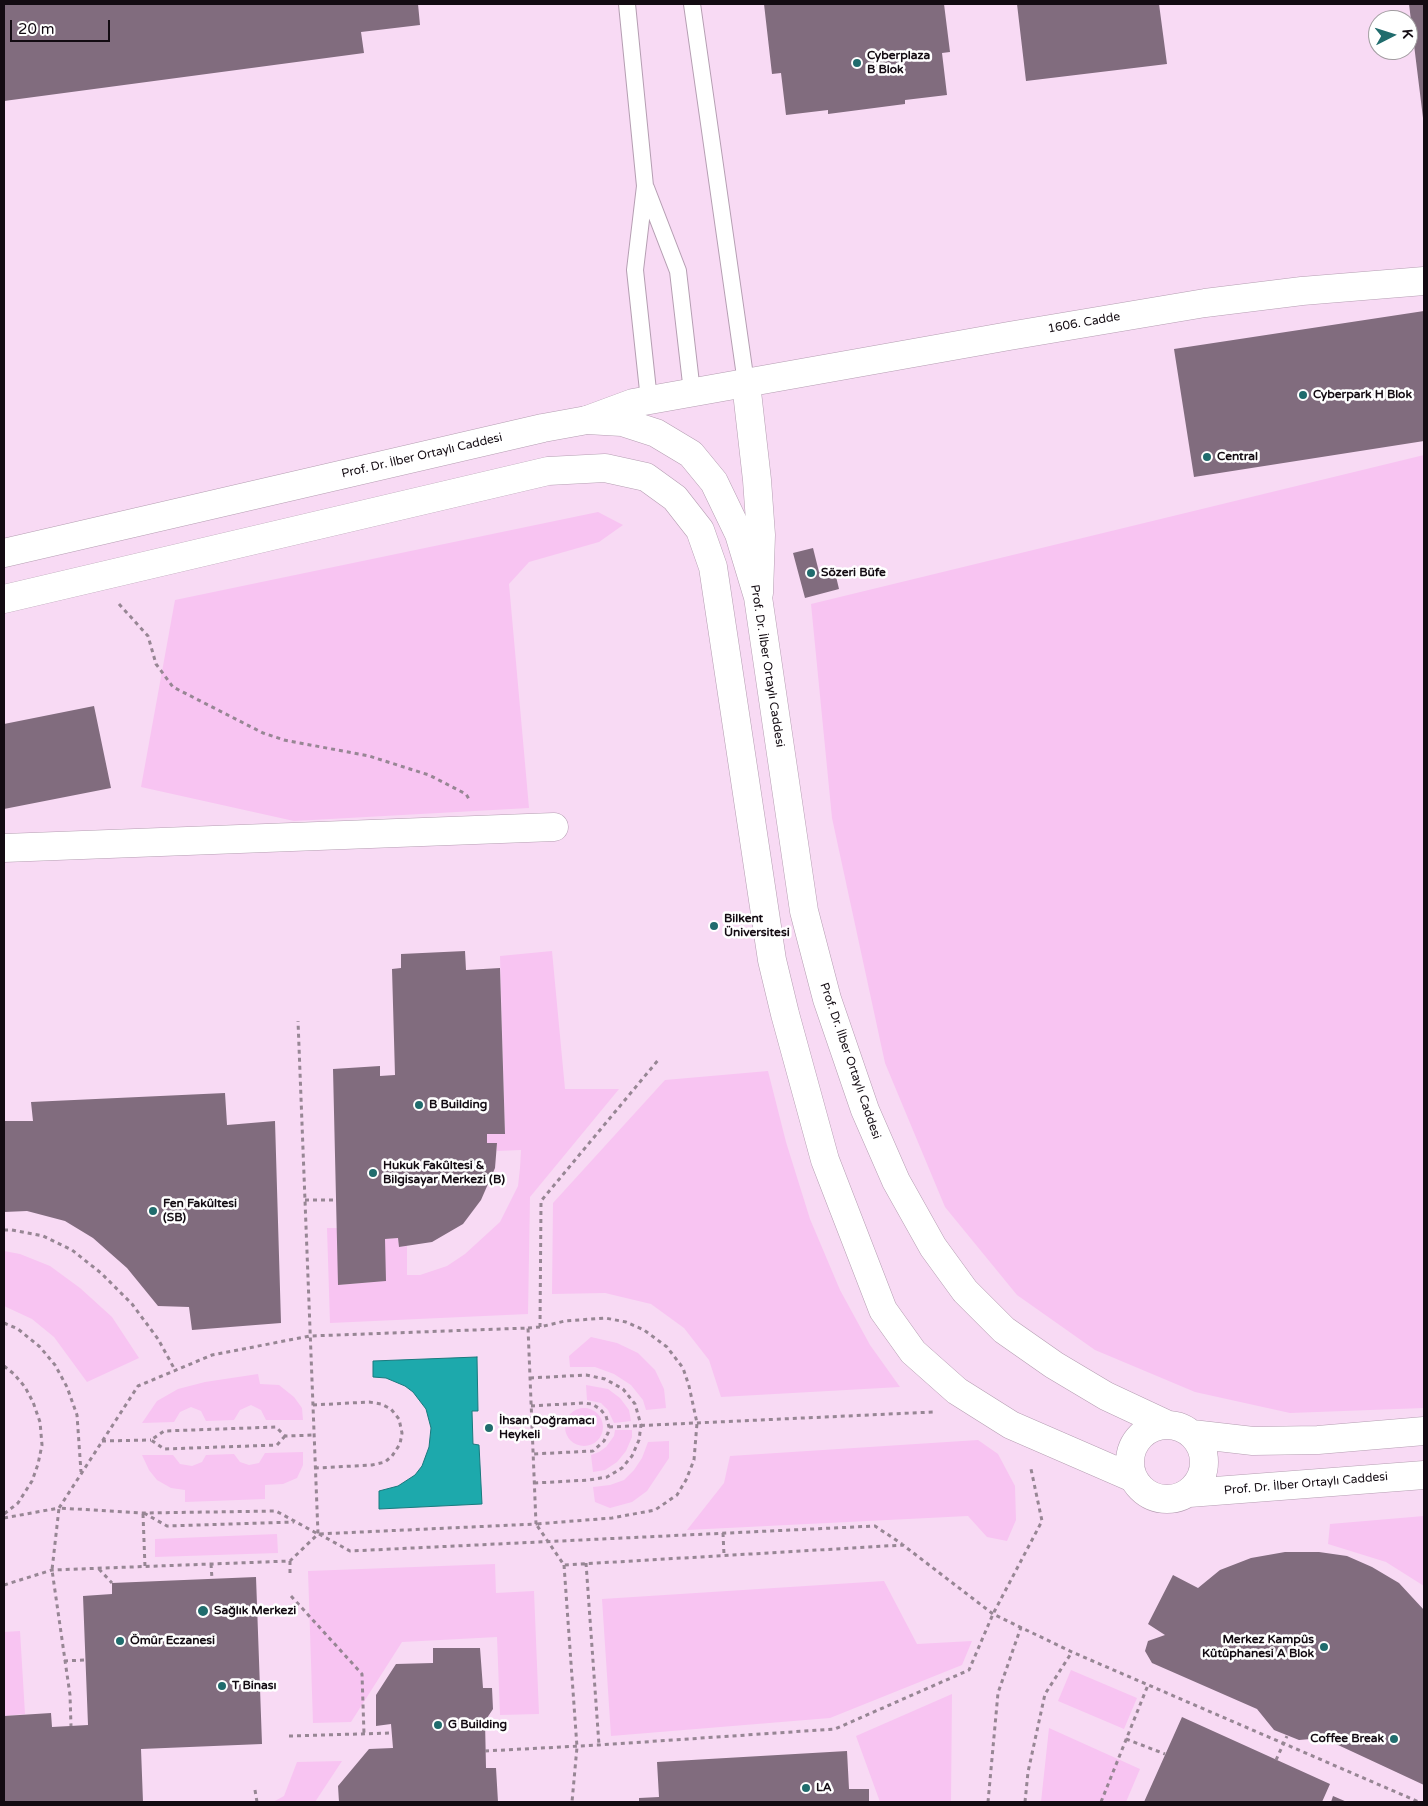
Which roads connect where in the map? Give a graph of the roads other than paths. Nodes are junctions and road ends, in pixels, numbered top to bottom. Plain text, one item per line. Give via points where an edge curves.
1 (627, 4) edge
2 (692, 4) edge
3 (645, 186) junction
4 (1424, 281) edge
5 (746, 383) junction
6 (692, 392) junction
7 (648, 400) junction
8 (586, 420) junction
9 (4, 553) edge
10 (758, 597) junction
11 (4, 599) edge
12 (554, 827) dead end
13 (4, 848) edge
14 (1180, 1430) junction
15 (1424, 1431) edge
16 (1424, 1475) edge
17 (1133, 1478) junction
18 (1188, 1493) junction

1 - 3 lane
2 - 5 lane
3 - 6 lane via 678,271
3 - 7 lane via 635,270
4 - 5 street, 1606. Cadde via 1205,303
5 - 6 street, 1606. Cadde
5 - 10 street via 761,535
6 - 7 street, 1606. Cadde
7 - 8 street, 1606. Cadde
8 - 9 street, Prof. Dr. İlber Ortaylı Caddesi
8 - 10 street, Prof. Dr. İlber Ortaylı Caddesi via 622,422 648,430 691,454 714,482 739,534
10 - 14 street, Prof. Dr. İlber Ortaylı Caddesi via 804,910 827,999 865,1110 896,1181 933,1247 964,1291 1004,1330 1106,1396
11 - 17 street, Prof. Dr. İlber Ortaylı Caddesi via 548,471 605,468 646,477 675,498 700,530 712,567 772,960 792,1044 825,1160 884,1310 913,1352 957,1390 1011,1425
12 - 13 street
14 - 15 street, Prof. Dr. İlber Ortaylı Caddesi via 1253,1441 1318,1440
14 - 17 street, Prof. Dr. İlber Ortaylı Caddesi via 1156,1427 1144,1433 1131,1454
14 - 18 street via 1199,1443 1203,1453 1202,1476
16 - 18 street, Prof. Dr. İlber Ortaylı Caddesi
17 - 18 street, Prof. Dr. İlber Ortaylı Caddesi via 1147,1494 1157,1498 1168,1500

